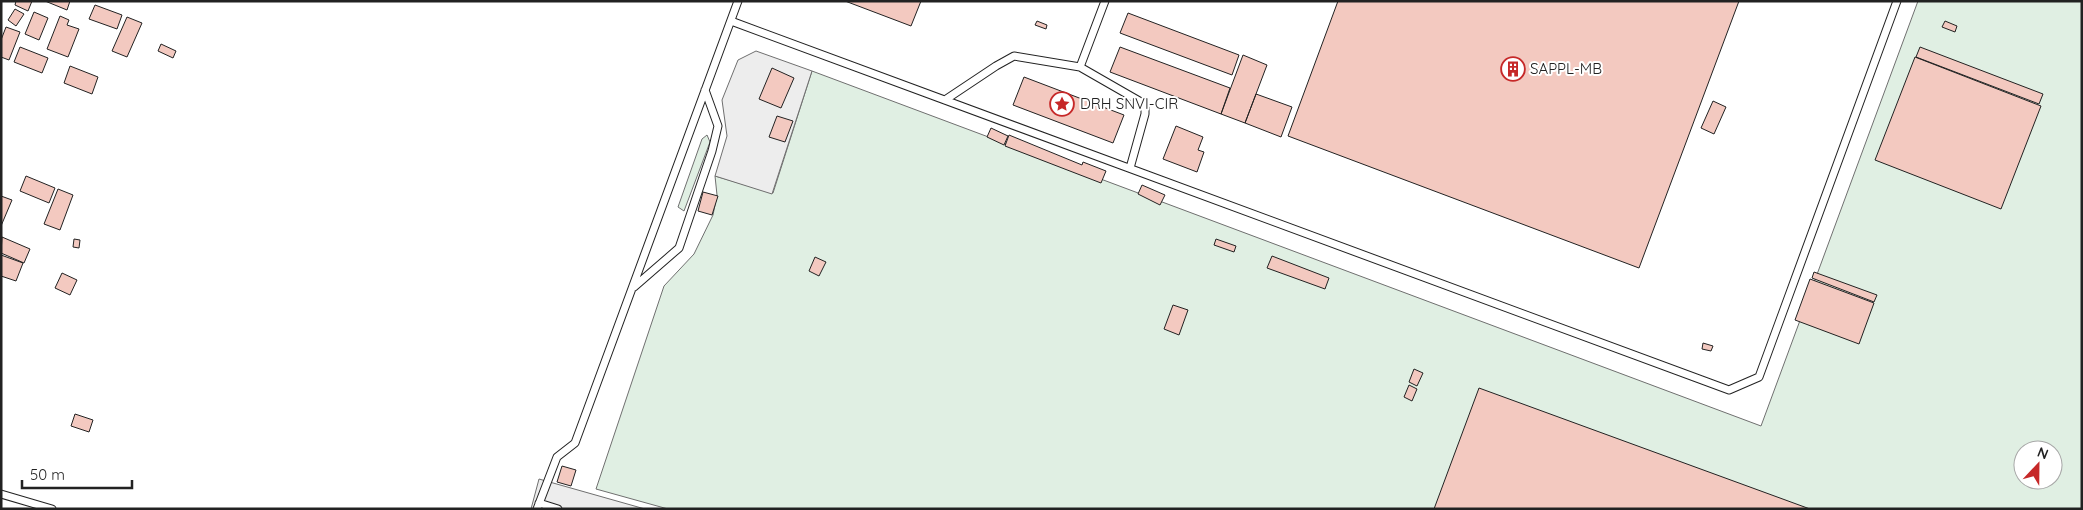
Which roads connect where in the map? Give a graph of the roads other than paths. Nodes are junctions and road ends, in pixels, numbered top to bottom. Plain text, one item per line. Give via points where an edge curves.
1 (738, 1) edge
2 (1104, 1) edge
3 (1898, 1) edge
4 (731, 21) junction
5 (1080, 67) junction
6 (705, 90) junction
7 (945, 100) junction
8 (1130, 168) junction
9 (632, 289) junction
10 (1, 494) edge
11 (538, 506) edge
12 (52, 509) edge
13 (558, 509) edge

1 - 4 lane
2 - 5 lane
3 - 8 lane via 1760,377 1729,390
4 - 6 lane
4 - 7 lane
5 - 7 lane via 1014,56
5 - 8 lane via 1145,107
6 - 9 lane
6 - 9 lane via 718,126 679,248
7 - 8 lane
9 - 11 lane via 575,443 557,457
10 - 12 lane
11 - 13 lane

